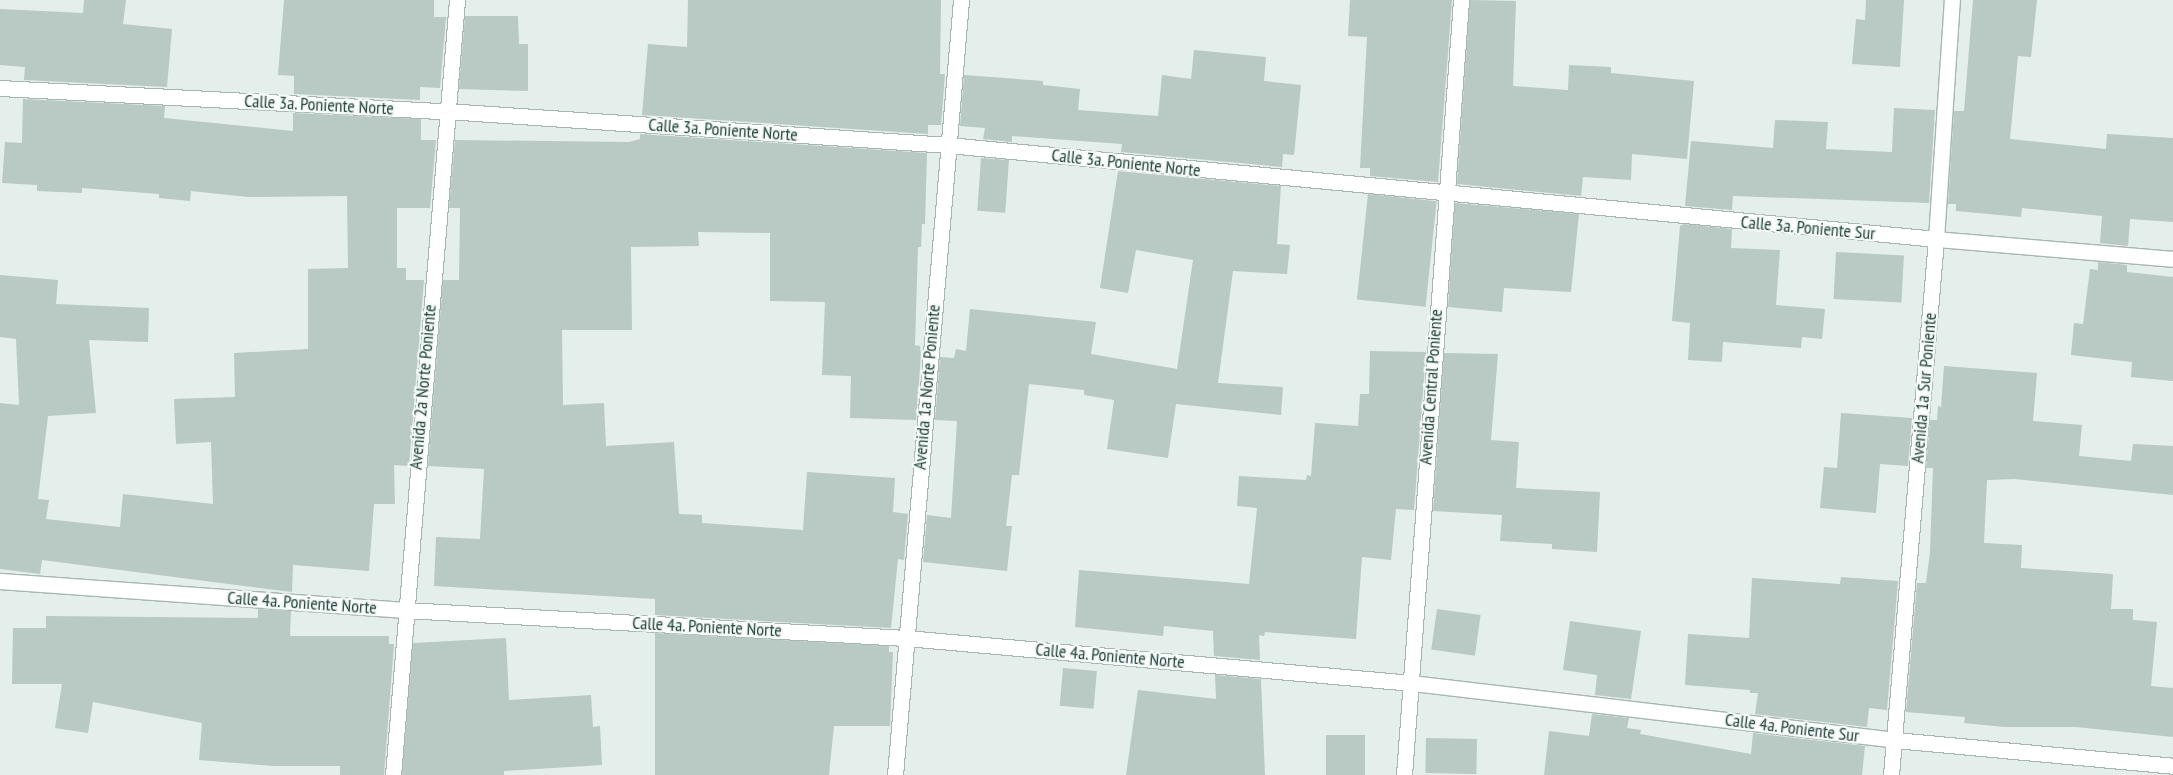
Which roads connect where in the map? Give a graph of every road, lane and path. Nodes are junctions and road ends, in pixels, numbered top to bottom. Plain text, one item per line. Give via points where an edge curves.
1 (457, 0) edge
2 (961, 0) edge
3 (1461, 0) edge
4 (1952, 0) edge
5 (0, 88) edge
6 (446, 111) junction
7 (948, 145) junction
8 (1444, 193) junction
9 (1936, 240) junction
10 (2173, 259) edge
11 (0, 581) edge
12 (404, 610) junction
13 (906, 638) junction
14 (1412, 683) junction
15 (1895, 740) junction
16 (2173, 766) edge
17 (393, 775) edge
18 (895, 775) edge
19 (1404, 775) edge
20 (1891, 775) edge

1 - 6 street, Avenida 2a Norte Poniente
2 - 7 street, Avenida 1a Norte Poniente
3 - 8 street, Avenida Central Poniente
4 - 9 street, Avenida 1a Sur Poniente
5 - 6 street, Calle 3a. Poniente Norte
6 - 7 street, Calle 3a. Poniente Norte
6 - 12 street, Avenida 2a Norte Poniente
7 - 8 street, Calle 3a. Poniente Norte
7 - 13 street, Avenida 1a Norte Poniente
8 - 9 street, Calle 3a. Poniente Sur
8 - 14 street, Avenida Central Poniente
9 - 10 street, Calle 3a. Poniente Sur
9 - 15 street, Avenida 1a Sur Poniente
11 - 12 street, Calle 4a. Poniente Norte
12 - 13 street, Calle 4a. Poniente Norte
12 - 17 street, Avenida 2a Norte Poniente
13 - 14 street, Calle 4a. Poniente Norte
13 - 18 street, Avenida 1a Norte Poniente
14 - 15 street, Calle 4a. Poniente Sur
14 - 19 street, Avenida Central Poniente
15 - 16 street, Calle 4a. Poniente Sur
15 - 20 street, Avenida 1a Sur Poniente

